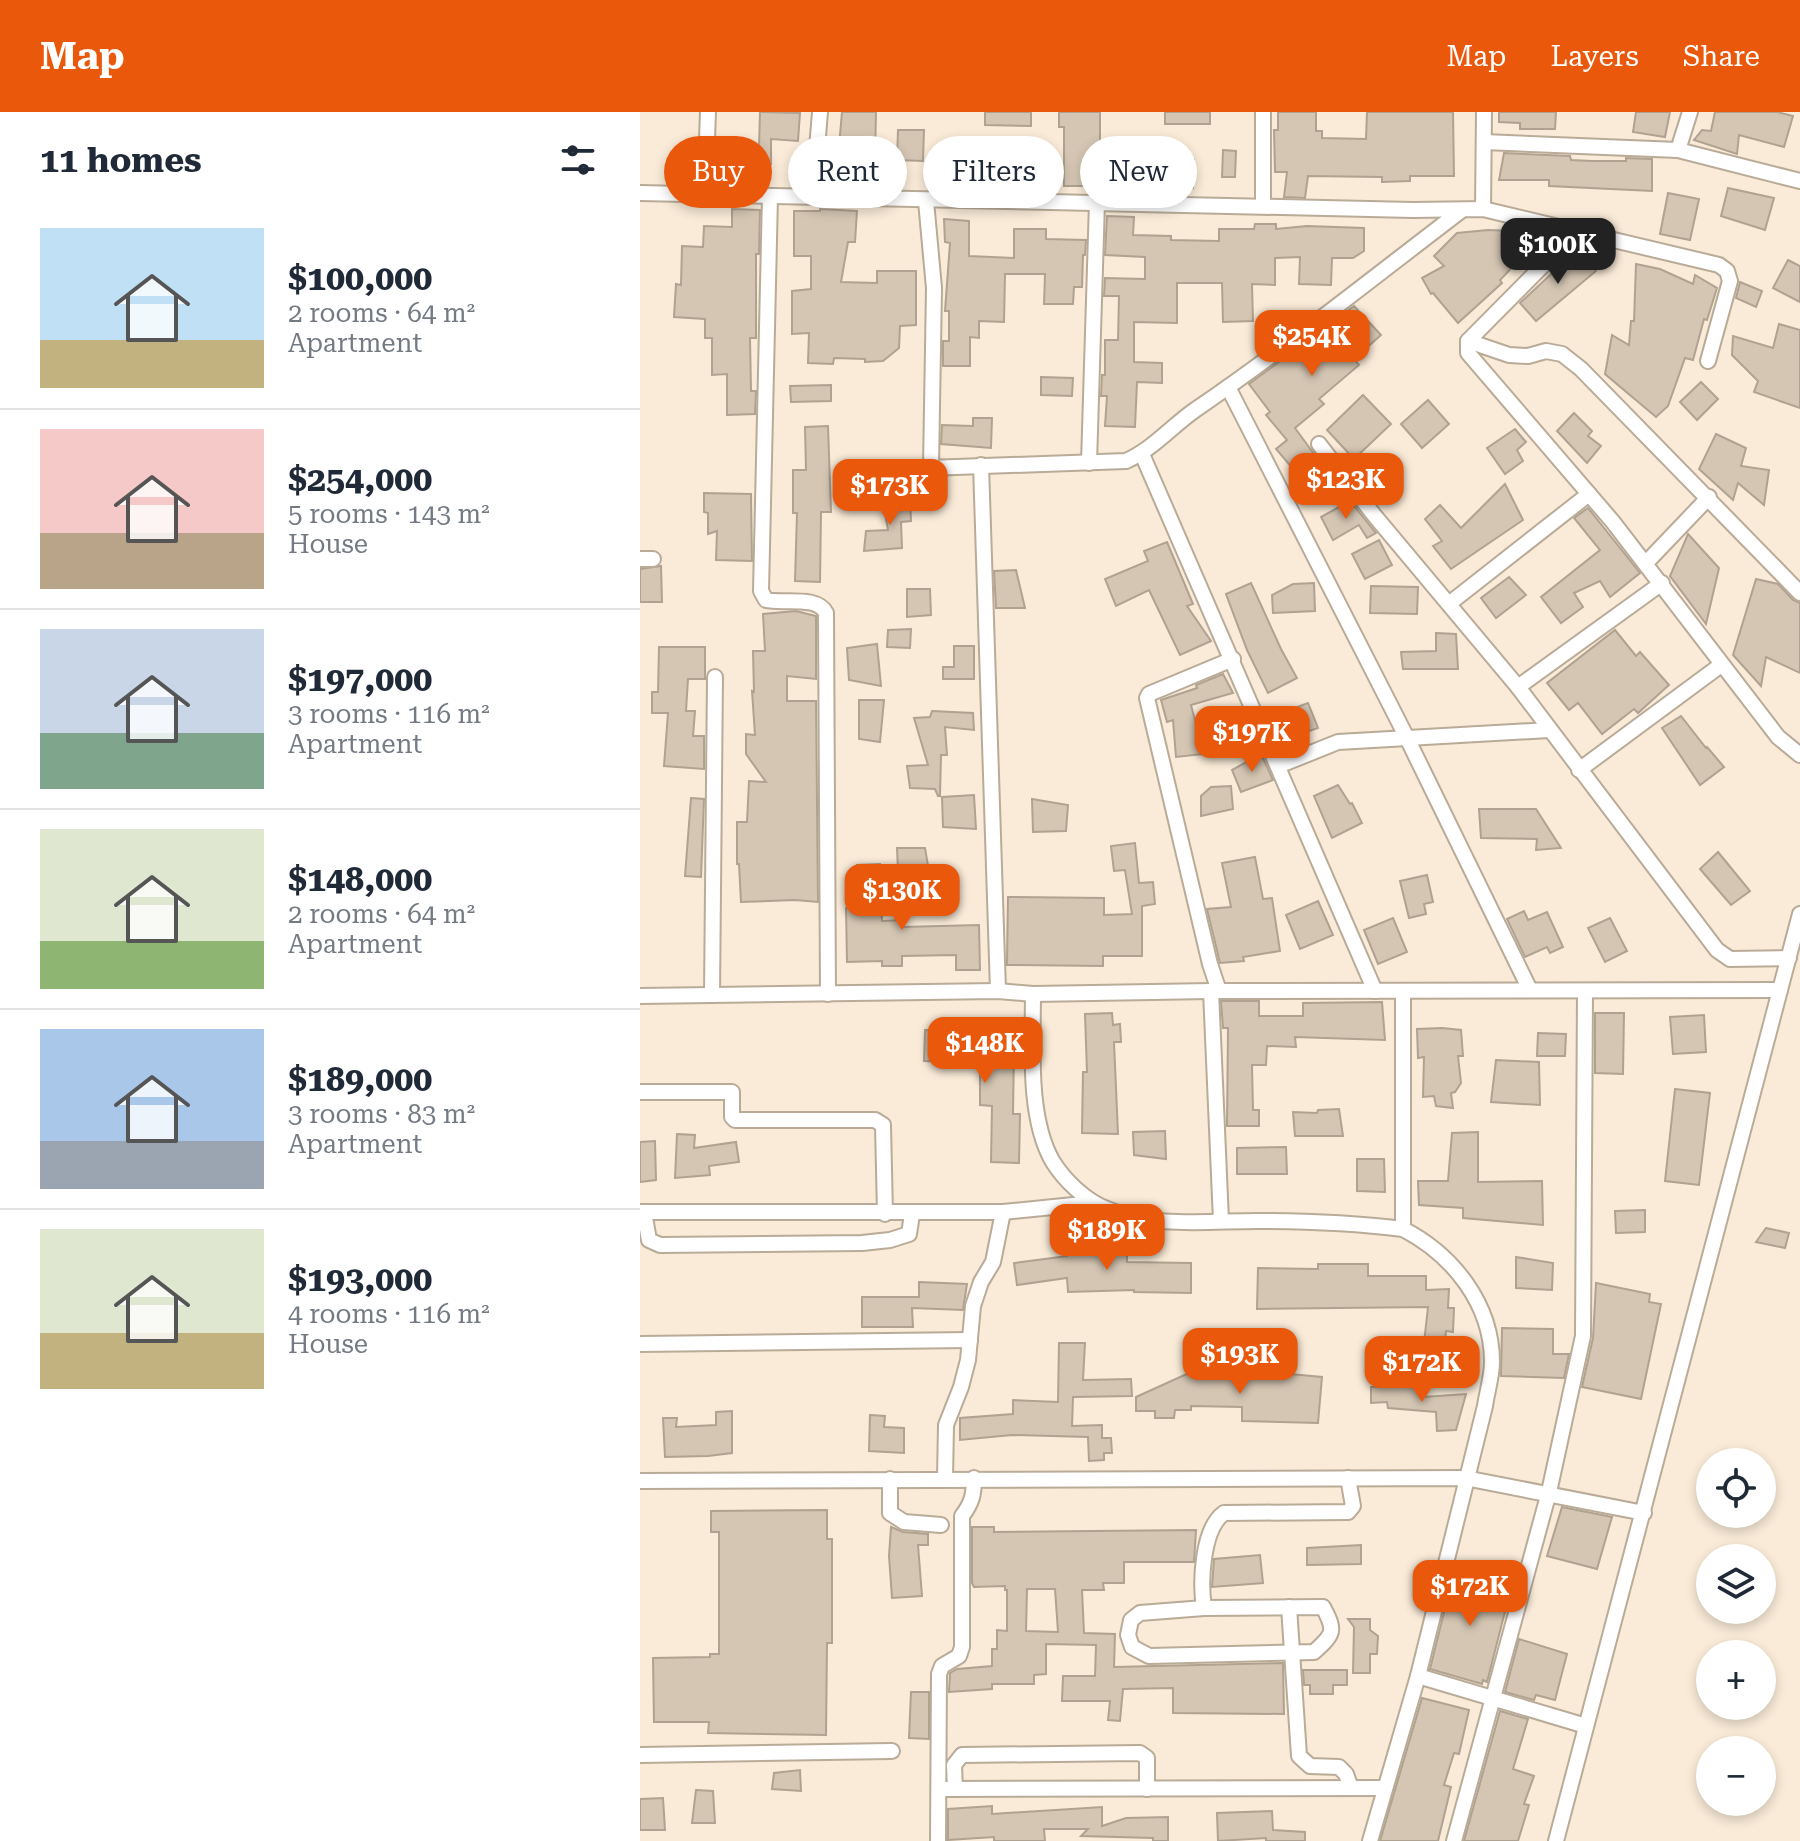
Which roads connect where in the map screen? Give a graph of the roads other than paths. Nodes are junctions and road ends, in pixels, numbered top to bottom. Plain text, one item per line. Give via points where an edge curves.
1 (708, 112) edge
2 (820, 112) edge
3 (1263, 112) edge
4 (1484, 112) edge
5 (1690, 112) edge
6 (707, 136) edge
7 (818, 136) edge
8 (1484, 142) junction
9 (1678, 150) junction
10 (1800, 181) edge
11 (640, 193) edge
12 (664, 193) edge
13 (1197, 204) edge
14 (1263, 205) junction
15 (770, 208) edge
16 (927, 208) edge
17 (1097, 208) edge
18 (1483, 209) junction
19 (1462, 210) junction
20 (1578, 230) junction
21 (1468, 341) junction
22 (1708, 361) dead end
23 (1228, 387) junction
24 (1319, 444) dead end
25 (1142, 454) junction
26 (1089, 463) junction
27 (981, 465) junction
28 (931, 467) junction
29 (873, 470) dead end
30 (1589, 494) junction
31 (1709, 497) junction
32 (1646, 563) junction
33 (1662, 583) junction
34 (1800, 593) edge
35 (1450, 603) junction
36 (1233, 659) junction
37 (1721, 665) junction
38 (715, 677) dead end
39 (1518, 687) junction
40 (1549, 730) junction
41 (1407, 738) junction
42 (1800, 755) edge
43 (1278, 766) junction
44 (1579, 770) junction
45 (1800, 914) edge
46 (1789, 958) junction
47 (1530, 990) junction
48 (1780, 990) junction
49 (998, 991) junction
50 (1215, 991) junction
51 (1375, 991) junction
52 (1403, 991) junction
53 (1585, 992) junction
54 (828, 994) junction
55 (1033, 994) junction
56 (712, 995) junction
57 (640, 996) edge
58 (640, 1092) edge
59 (1093, 1203) junction
60 (642, 1212) edge
61 (1003, 1212) junction
62 (885, 1214) junction
63 (912, 1214) junction
64 (1221, 1221) junction
65 (1403, 1229) junction
66 (970, 1340) junction
67 (640, 1344) edge
68 (945, 1478) junction
69 (974, 1478) junction
70 (1348, 1478) junction
71 (1465, 1478) junction
72 (890, 1479) junction
73 (640, 1481) edge
74 (1549, 1492) junction
75 (1644, 1513) junction
76 (941, 1525) dead end
77 (1289, 1607) junction
78 (1204, 1608) junction
79 (1291, 1653) junction
80 (1418, 1676) junction
81 (1493, 1699) junction
82 (1586, 1726) junction
83 (892, 1751) dead end
84 (640, 1755) edge
85 (1351, 1788) junction
86 (1385, 1788) junction
87 (939, 1789) junction
88 (955, 1789) junction
89 (1147, 1789) junction
90 (938, 1841) edge
91 (1370, 1841) edge
92 (1454, 1841) edge
93 (1556, 1841) edge

1 - 6 street
2 - 7 street
3 - 14 street
4 - 8 street
5 - 9 street
8 - 9 street
8 - 18 street
9 - 10 street
11 - 12 street
13 - 14 street
14 - 19 street
15 - 54 street via 761,591 766,600 816,603 826,613
16 - 28 street via 934,288
17 - 26 street
18 - 19 street
18 - 20 street
19 - 23 street
20 - 21 street
20 - 22 street via 1727,271 1730,281
21 - 30 street via 1468,353
21 - 31 street via 1509,355 1562,354
23 - 25 street
23 - 41 street
24 - 35 street
25 - 26 street via 1126,461
25 - 36 street
26 - 27 street
27 - 28 street
27 - 49 street
28 - 29 street
30 - 32 street
30 - 35 street
31 - 32 street
31 - 34 street
32 - 33 street
33 - 37 street
33 - 39 street
35 - 39 street
36 - 43 street
36 - 50 street via 1147,698
37 - 42 street via 1778,737
37 - 44 street
38 - 56 street
39 - 40 street
40 - 41 street
40 - 44 street
41 - 43 street via 1338,742
41 - 47 street
43 - 51 street
44 - 46 street via 1717,950 1730,959
45 - 46 street
46 - 48 street
47 - 52 street
47 - 53 street
48 - 53 street
48 - 75 street
49 - 54 street
49 - 55 street
50 - 51 street
50 - 55 street
50 - 64 street
51 - 52 street
52 - 65 street
53 - 74 street via 1583,1336
54 - 56 street
55 - 59 street via 1034,1084 1044,1139 1053,1161
56 - 57 street
58 - 62 street via 732,1092 735,1120 875,1120 883,1125 885,1139
59 - 61 street
59 - 64 street via 1150,1219
60 - 62 street
60 - 63 street via 649,1240 660,1245 890,1240 909,1234
61 - 63 street
61 - 66 street via 993,1262 973,1306
62 - 63 street
64 - 65 street
65 - 71 street via 1446,1260 1474,1294 1487,1322 1492,1363
66 - 67 street
66 - 68 street via 961,1387 946,1425
68 - 69 street
68 - 72 street
69 - 70 street
69 - 87 street via 974,1494 962,1516 961,1651 939,1674
70 - 71 street
70 - 78 street via 1353,1506 1348,1512 1224,1513 1217,1518 1202,1568
71 - 74 street
71 - 80 street
72 - 73 street
72 - 76 street via 890,1513 904,1522
74 - 75 street
74 - 81 street
75 - 82 street
77 - 78 street
77 - 79 street
77 - 79 street via 1323,1607 1332,1625 1330,1637 1314,1652
78 - 79 street via 1140,1613 1131,1620 1132,1647 1149,1656
79 - 85 street via 1299,1756 1310,1766 1339,1767
80 - 81 street
80 - 86 street
81 - 82 street
81 - 92 street
82 - 93 street
83 - 84 street
85 - 86 street
85 - 89 street
86 - 91 street
87 - 88 street
87 - 90 street
88 - 89 street
88 - 89 street via 954,1765 962,1755 1124,1753 1145,1755

